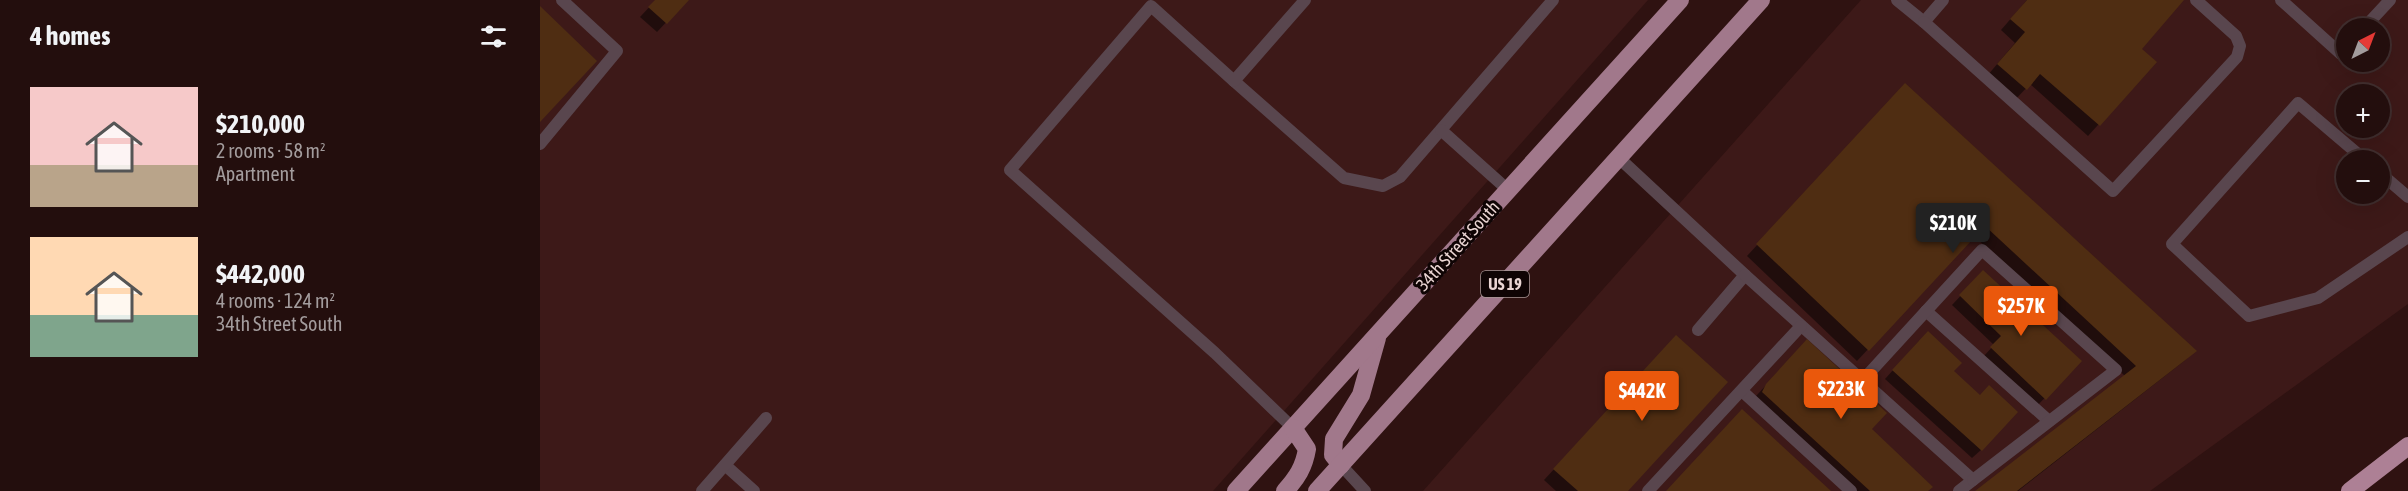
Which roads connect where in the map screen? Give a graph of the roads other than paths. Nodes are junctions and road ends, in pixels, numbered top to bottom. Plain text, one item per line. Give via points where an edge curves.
1 (562, 0) edge
2 (1305, 0) edge
3 (1553, 0) edge
4 (1680, 0) edge
5 (1761, 0) edge
6 (1897, 0) edge
7 (1943, 0) edge
8 (2196, 0) edge
9 (2281, 0) edge
10 (2390, 0) edge
11 (2373, 18) edge
12 (1924, 22) junction
13 (2336, 50) edge
14 (1234, 81) junction
15 (1441, 130) junction
16 (540, 144) edge
17 (2353, 150) edge
18 (1619, 158) junction
19 (2390, 181) edge
20 (1508, 190) junction
21 (2408, 197) edge
22 (2408, 237) edge
23 (1745, 275) junction
24 (1926, 311) junction
25 (1801, 326) junction
26 (1698, 330) dead end
27 (1378, 333) junction
28 (1862, 381) junction
29 (1742, 391) junction
30 (766, 418) dead end
31 (2049, 421) junction
32 (1293, 428) junction
33 (2408, 446) edge
34 (725, 465) junction
35 (1341, 465) junction
36 (1973, 480) junction
37 (702, 491) edge
38 (754, 491) edge
39 (1236, 491) edge
40 (1285, 491) edge
41 (1317, 491) edge
42 (1365, 491) edge
43 (1648, 491) edge
44 (1851, 491) edge
45 (1959, 491) edge
46 (2350, 491) edge

1 - 16 lane via 616,51
2 - 14 lane
3 - 15 lane
4 - 20 highway, 34th Street South
5 - 18 highway, US 19
6 - 12 lane
7 - 12 lane
8 - 12 lane via 2236,36 2240,46 2237,57 2113,191
9 - 13 lane
10 - 11 lane
14 - 15 lane via 1344,178 1383,186 1400,177
14 - 32 lane via 1151,6 1010,170
15 - 20 lane
17 - 22 lane via 2298,104 2172,244 2249,316 2318,298
18 - 23 lane
18 - 35 highway, US 19
19 - 21 lane
20 - 27 highway, 34th Street South
23 - 25 lane
23 - 26 lane
24 - 28 lane
24 - 31 lane
24 - 31 lane via 1982,249 2116,370
25 - 28 lane
25 - 29 lane
27 - 32 highway, 34th Street South
27 - 35 highway via 1361,395 1334,439 1333,454
28 - 36 lane
29 - 43 lane
29 - 44 lane
30 - 34 lane
31 - 36 lane
32 - 39 highway, 34th Street South
32 - 40 highway via 1307,449 1305,462
33 - 46 highway
34 - 37 lane
34 - 38 lane
35 - 41 highway, US 19
35 - 42 lane
36 - 45 lane

